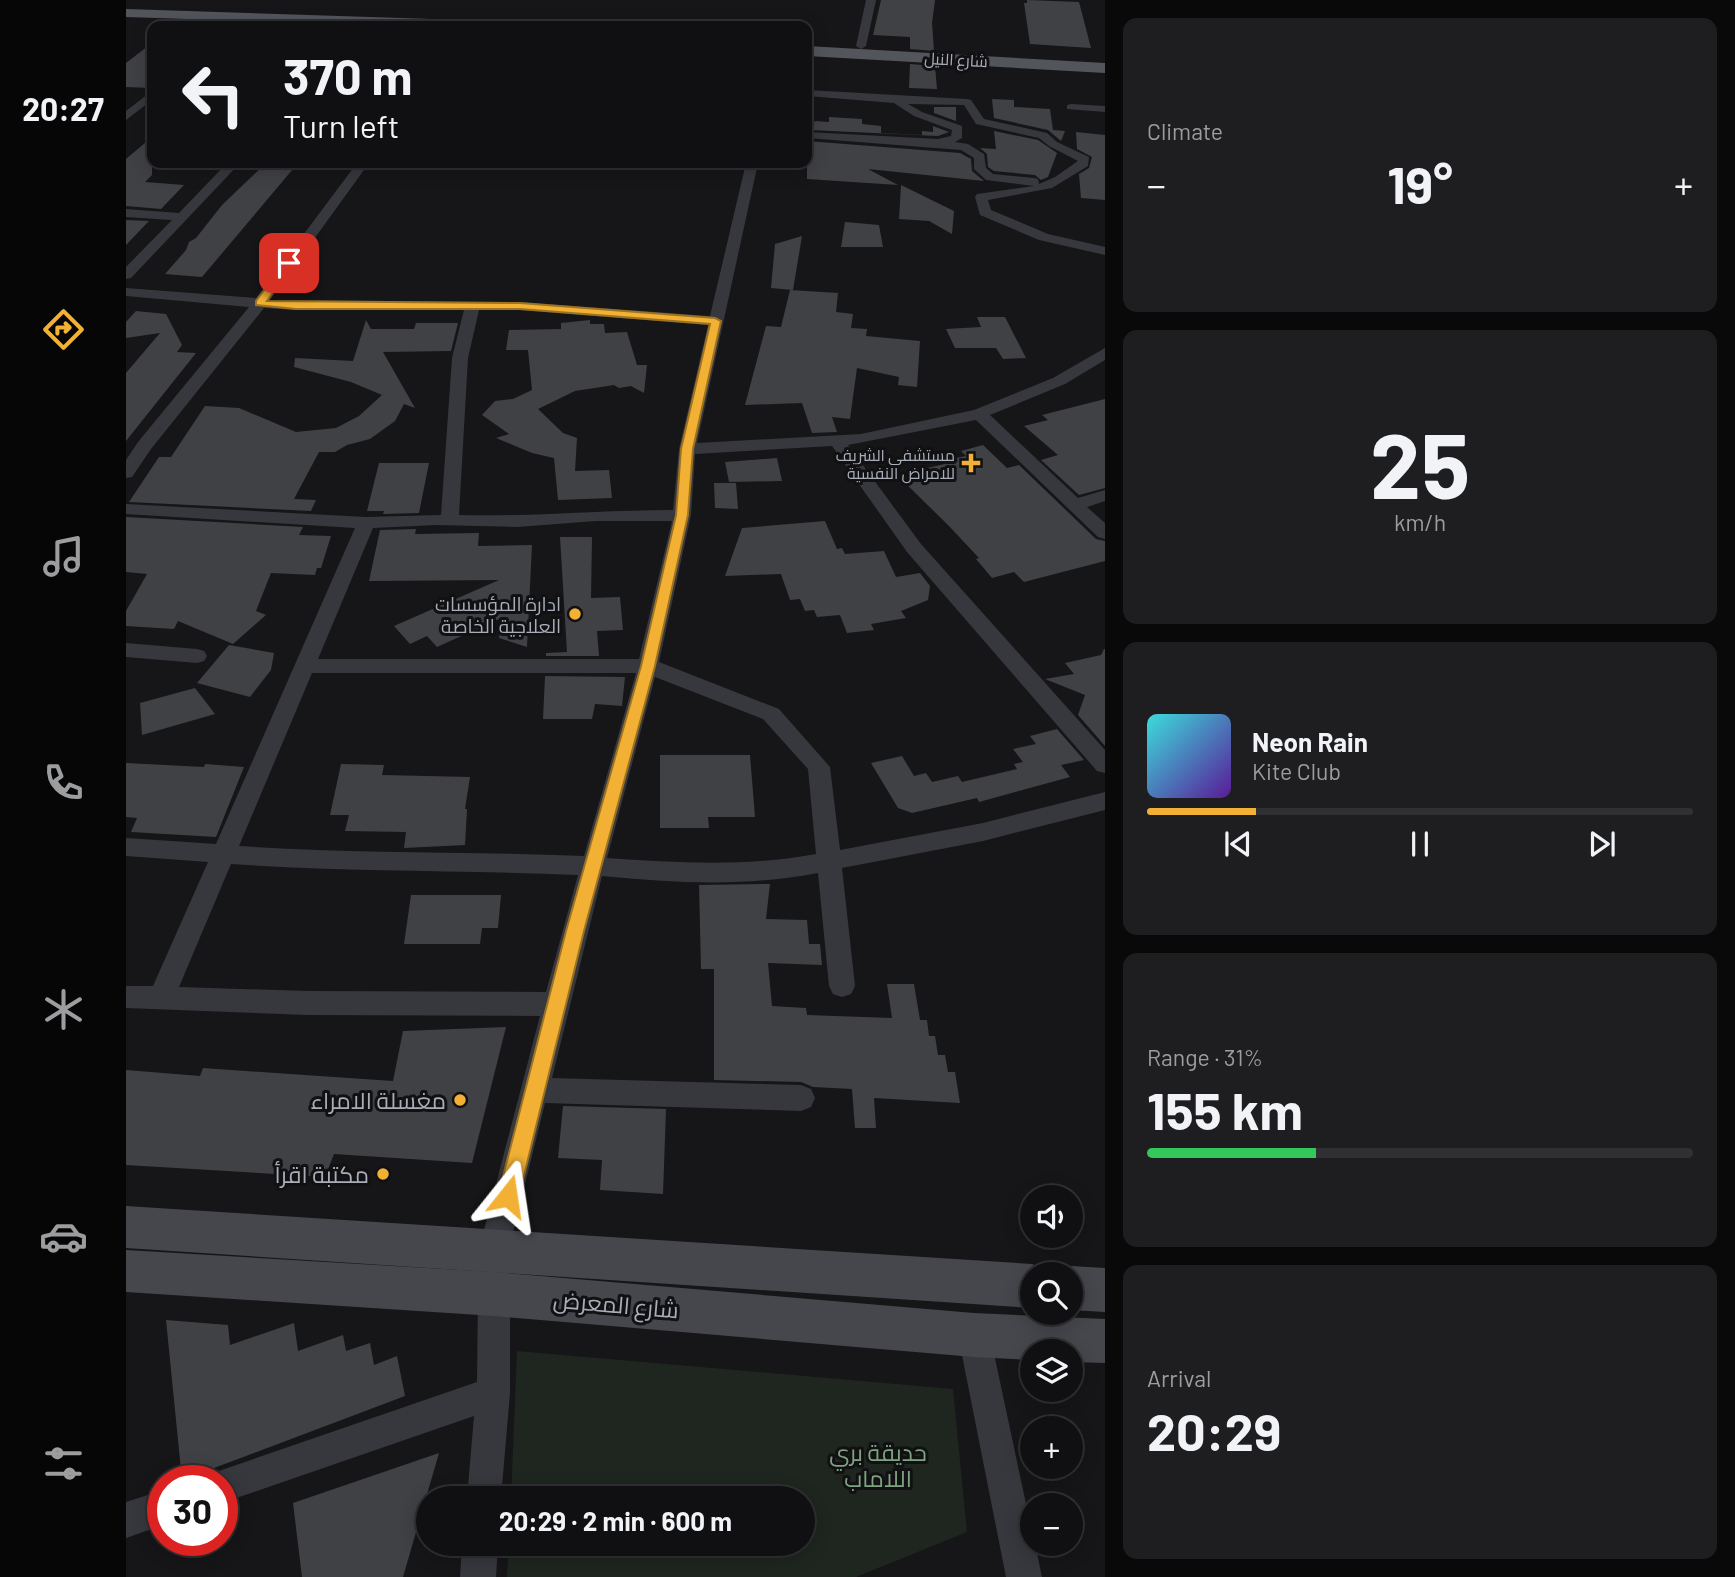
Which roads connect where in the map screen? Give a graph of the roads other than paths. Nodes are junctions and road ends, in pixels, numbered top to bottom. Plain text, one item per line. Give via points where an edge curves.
1 (871, 0) edge
2 (128, 16) edge
3 (327, 21) edge
4 (812, 43) edge
5 (861, 46) junction
6 (812, 51) edge
7 (1105, 59) edge
8 (1105, 68) edge
9 (812, 93) edge
10 (147, 99) edge
11 (895, 100) junction
12 (1071, 107) dead end
13 (1105, 109) edge
14 (126, 119) edge
15 (126, 127) edge
16 (812, 135) edge
17 (938, 143) junction
18 (229, 168) edge
19 (359, 168) edge
20 (751, 168) edge
21 (1047, 188) junction
22 (126, 214) edge
23 (183, 217) junction
24 (1105, 251) edge
25 (126, 275) edge
26 (126, 292) edge
27 (260, 303) junction
28 (473, 305) junction
29 (715, 321) junction
30 (1105, 353) edge
31 (979, 414) junction
32 (836, 440) junction
33 (135, 445) edge
34 (687, 449) junction
35 (126, 473) edge
36 (1105, 495) edge
37 (1074, 505) junction
38 (126, 509) edge
39 (682, 515) junction
40 (450, 520) junction
41 (366, 523) junction
42 (1105, 533) edge
43 (126, 650) edge
44 (197, 656) dead end
45 (305, 666) junction
46 (648, 666) junction
47 (1105, 765) edge
48 (1105, 801) edge
49 (126, 848) edge
50 (224, 856) junction
51 (830, 863) junction
52 (594, 866) junction
53 (842, 986) dead end
54 (126, 997) edge
55 (161, 999) junction
56 (557, 1004) junction
57 (537, 1090) junction
58 (801, 1098) dead end
59 (126, 1227) edge
60 (494, 1250) junction
61 (536, 1253) junction
62 (126, 1271) edge
63 (1020, 1285) edge
64 (1083, 1289) edge
65 (1105, 1290) edge
66 (494, 1294) junction
67 (566, 1300) junction
68 (974, 1335) junction
69 (1105, 1341) edge
70 (493, 1393) junction
71 (238, 1481) edge
72 (485, 1486) edge
73 (147, 1513) edge
74 (126, 1520) edge
75 (479, 1556) edge
76 (478, 1577) edge
77 (1024, 1577) edge

1 - 5 street
2 - 3 main road
4 - 5 main road, شارع النيل
5 - 7 main road, شارع النيل
6 - 8 main road, شارع النيل
9 - 11 street
10 - 14 street
11 - 17 street via 958,128 956,138
11 - 21 street via 967,102 980,122 1043,135 1084,160 1067,178
12 - 13 street
14 - 15 street via 130,123
16 - 17 street
17 - 21 street via 964,147 980,157 980,169 990,177 1022,179
18 - 23 street
19 - 27 street
20 - 29 street
21 - 24 street via 981,197 985,212 1044,237
22 - 23 street
23 - 25 street
26 - 27 street
27 - 28 street
27 - 33 street
28 - 29 street
28 - 40 street via 460,358
29 - 34 street
30 - 31 street via 1059,381
31 - 32 street
31 - 37 street
32 - 34 street
32 - 47 street via 914,548
33 - 35 street
34 - 39 street
36 - 37 street
37 - 42 street
38 - 41 street
39 - 40 street
39 - 46 street
40 - 41 street
41 - 45 street
43 - 44 street
45 - 46 street
45 - 50 street
46 - 51 street via 771,714 819,767
46 - 52 street
48 - 51 street
49 - 50 street
50 - 52 street
50 - 55 street
51 - 52 street via 687,874
51 - 53 street
52 - 56 street
54 - 55 street
55 - 56 street
56 - 57 street
57 - 58 street
57 - 60 street
59 - 60 main road
60 - 61 main road
61 - 63 main road
61 - 67 main road
62 - 66 main road, شارع المعرض
64 - 65 main road
66 - 67 main road, شارع المعرض
66 - 70 street
67 - 68 main road, شارع المعرض
68 - 69 main road, شارع المعرض
68 - 77 street
70 - 71 street
70 - 72 street
73 - 74 street
75 - 76 street

